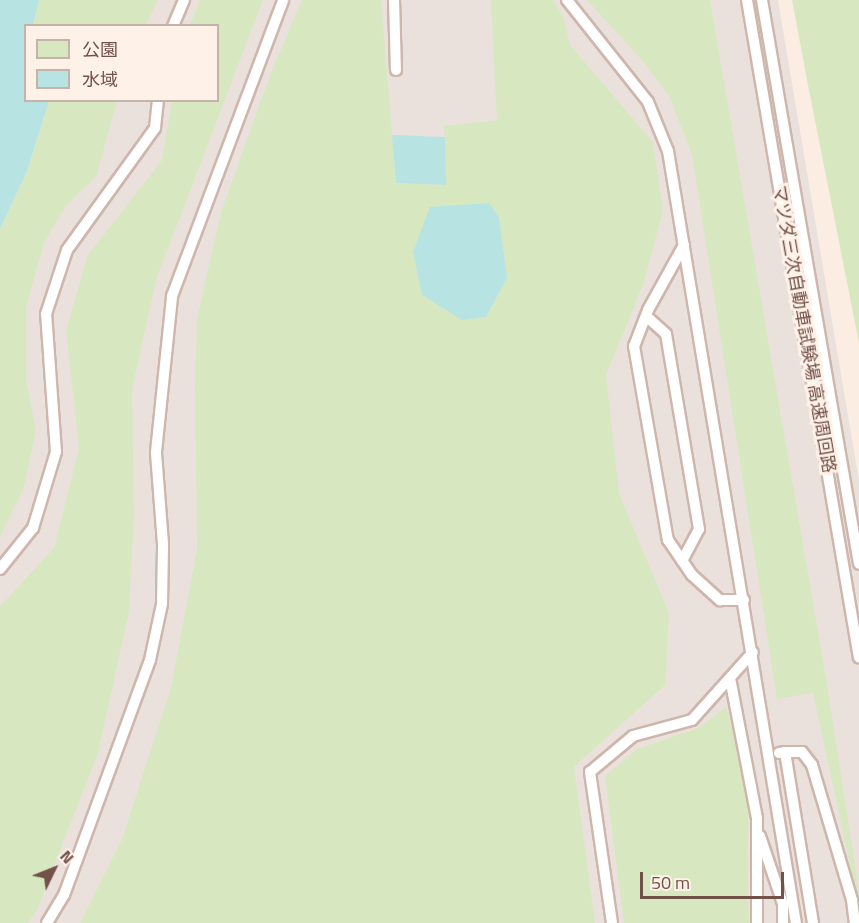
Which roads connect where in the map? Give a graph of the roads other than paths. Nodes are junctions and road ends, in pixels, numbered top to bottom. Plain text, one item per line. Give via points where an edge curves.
1 (184, 0) edge
2 (283, 0) edge
3 (394, 0) edge
4 (567, 0) edge
5 (747, 0) edge
6 (762, 0) edge
7 (174, 24) edge
8 (396, 70) dead end
9 (158, 102) edge
10 (684, 245) junction
11 (646, 316) junction
12 (682, 561) junction
13 (859, 564) edge
14 (0, 569) edge
15 (744, 600) junction
16 (753, 652) junction
17 (859, 658) edge
18 (730, 678) junction
19 (785, 752) junction
20 (769, 754) junction
21 (757, 827) junction
22 (47, 923) edge
23 (612, 923) edge
24 (757, 923) edge
25 (783, 923) edge
26 (796, 923) edge
27 (813, 923) edge
28 (855, 923) edge

1 - 7 lane
2 - 22 lane via 172,296 156,452 164,544 162,604 150,660 64,896
3 - 8 lane
4 - 10 lane via 648,102 668,151
5 - 17 lane, マツダ三次自動車試験場 高速周回路
6 - 13 lane
9 - 14 lane via 155,128 67,250 46,314 56,452 33,528
10 - 11 lane
10 - 15 lane
11 - 12 lane via 634,346 668,540
11 - 12 lane via 666,334 699,529
12 - 15 lane via 720,600
15 - 16 lane
16 - 18 lane
16 - 20 lane
18 - 21 lane
18 - 23 lane via 692,720 633,736 590,772
19 - 20 lane
19 - 27 lane
19 - 28 lane via 802,752 812,765 852,900
20 - 26 lane
21 - 24 lane
21 - 25 lane via 783,904

